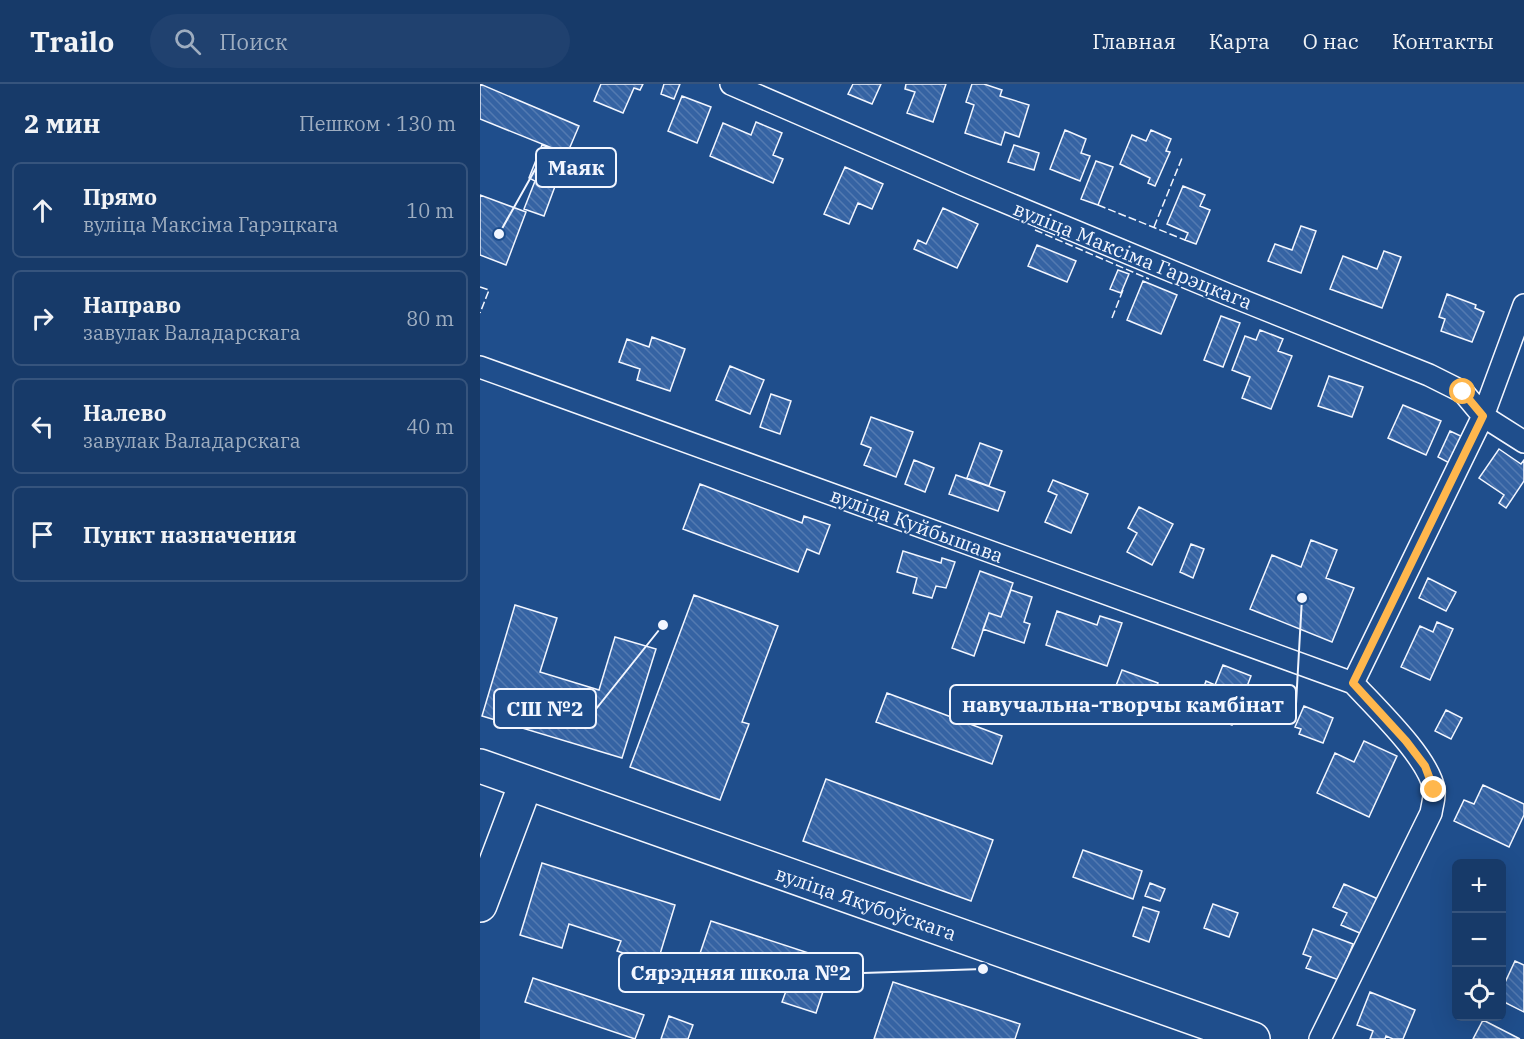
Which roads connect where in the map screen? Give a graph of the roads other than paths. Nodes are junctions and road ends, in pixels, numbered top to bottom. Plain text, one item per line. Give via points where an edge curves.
1 (731, 84) edge
2 (1524, 305) edge
3 (480, 368) edge
4 (1483, 416) junction
5 (1524, 442) edge
6 (1353, 683) junction
7 (480, 766) edge
8 (526, 783) junction
9 (480, 905) edge
10 (1253, 1039) edge
11 (1320, 1039) edge

1 - 4 street, вуліца Максіма Гарэцкага via 1240,300 1429,375 1463,392
2 - 4 street
3 - 6 street, вуліца Куйбышава
4 - 5 street, вуліца Максіма Гарэцкага
4 - 6 street
6 - 11 street via 1425,766 1434,790 1431,813
7 - 8 main road, вуліца Якубоўскага
8 - 9 main road
8 - 10 main road, вуліца Якубоўскага

